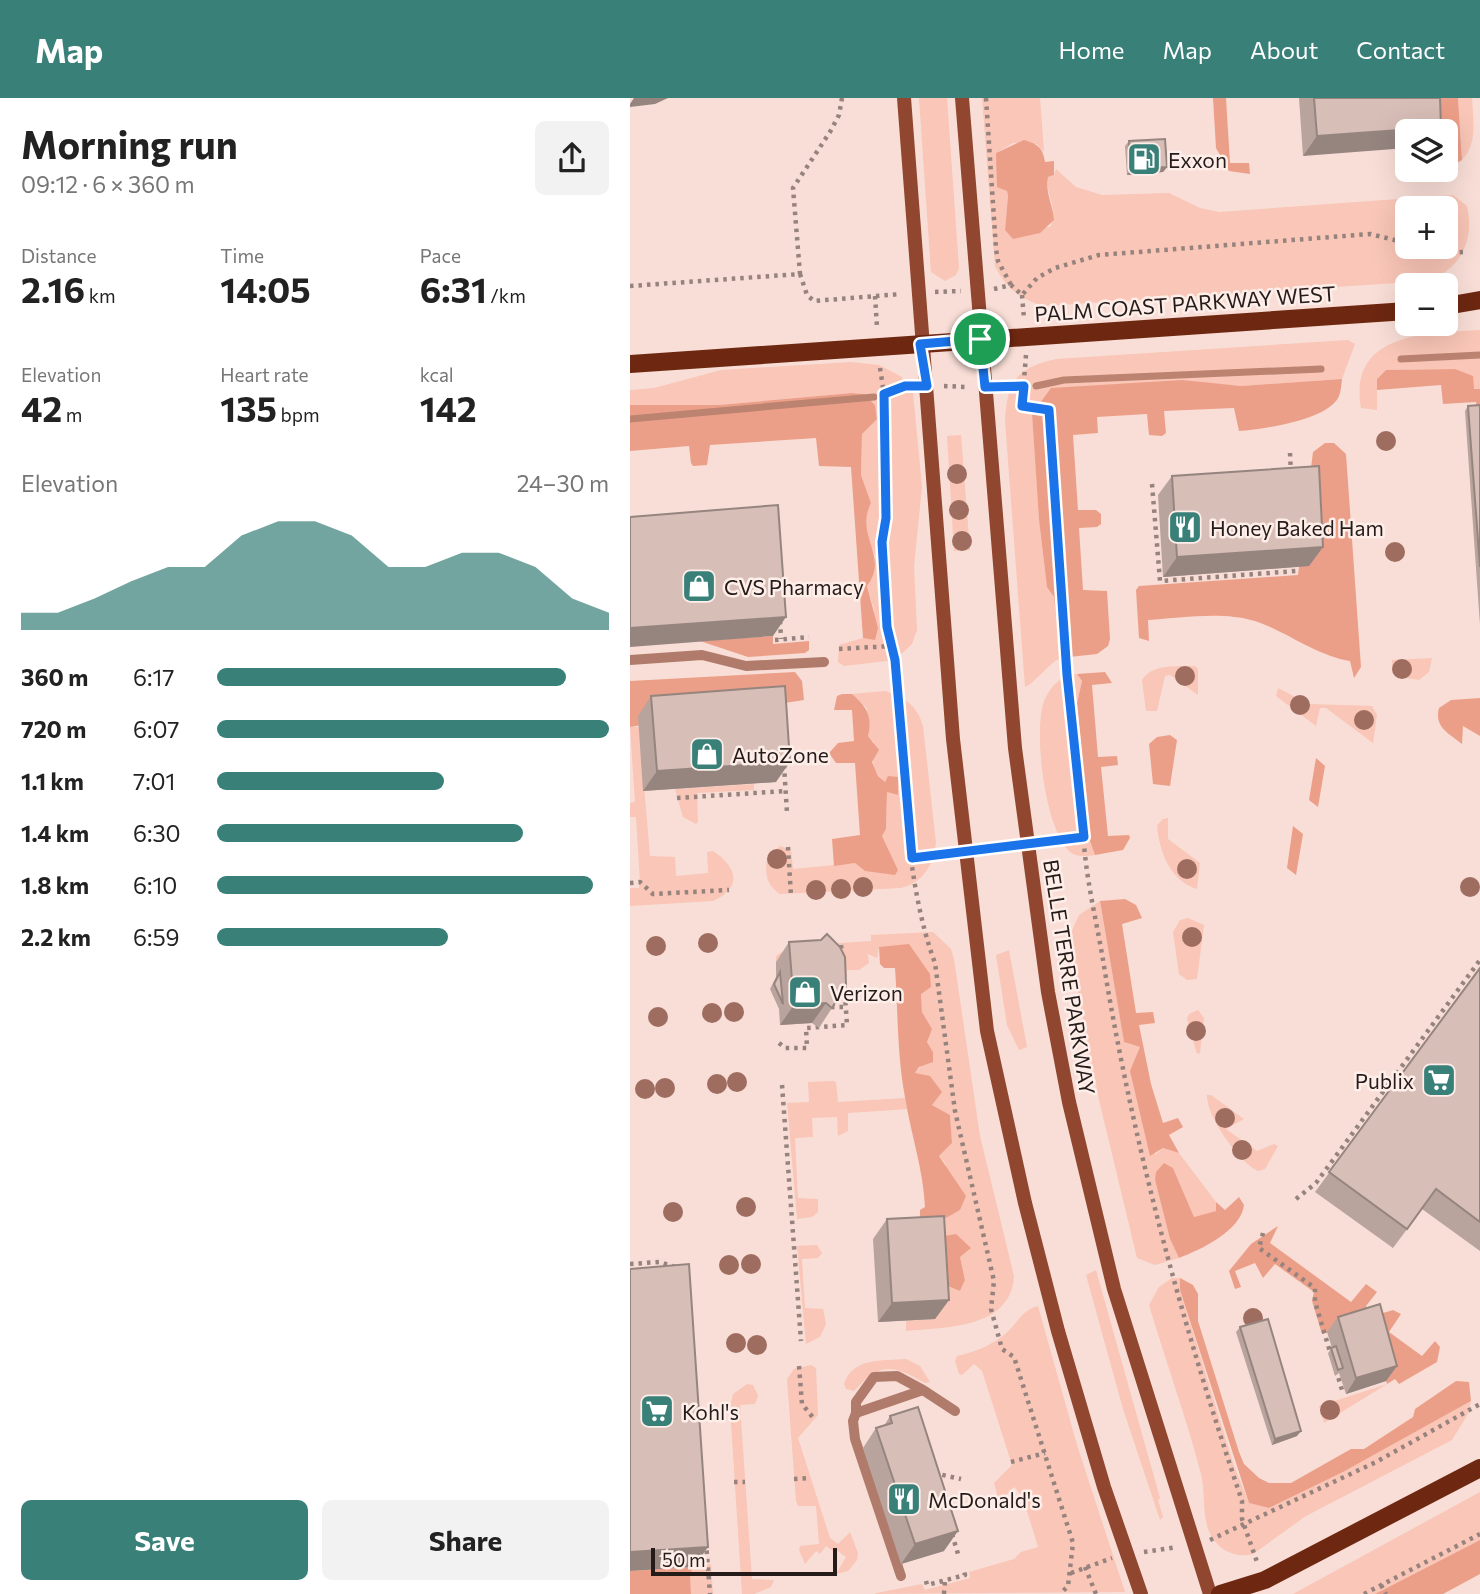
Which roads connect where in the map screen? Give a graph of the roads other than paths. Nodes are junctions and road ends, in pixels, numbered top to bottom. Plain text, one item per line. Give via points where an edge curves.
1 (904, 98) edge
2 (962, 98) edge
3 (1480, 300) edge
4 (1458, 304) edge
5 (1395, 312) edge
6 (980, 339) junction
7 (920, 344) junction
8 (630, 364) edge
9 (630, 660) edge
10 (824, 662) dead end
11 (923, 1390) junction
12 (955, 1411) dead end
13 (856, 1413) junction
14 (1480, 1468) edge
15 (901, 1576) dead end
16 (1140, 1594) edge
17 (1210, 1594) edge
18 (1220, 1594) edge

1 - 7 main road
2 - 6 main road, BELLE TERRE PARKWAY
3 - 4 main road
5 - 6 main road, PALM COAST PARKWAY WEST
6 - 7 main road, PALM COAST PARKWAY WEST
6 - 17 main road, BELLE TERRE PARKWAY via 1026,844 1058,1049 1134,1358
7 - 8 main road, PALM COAST PARKWAY WEST
7 - 16 main road via 953,739 987,1031 1058,1331
9 - 10 lane via 702,655 746,666
11 - 12 lane
11 - 13 lane
11 - 13 lane via 897,1376 874,1377 856,1402
13 - 15 lane via 855,1439
14 - 18 main road via 1265,1580

